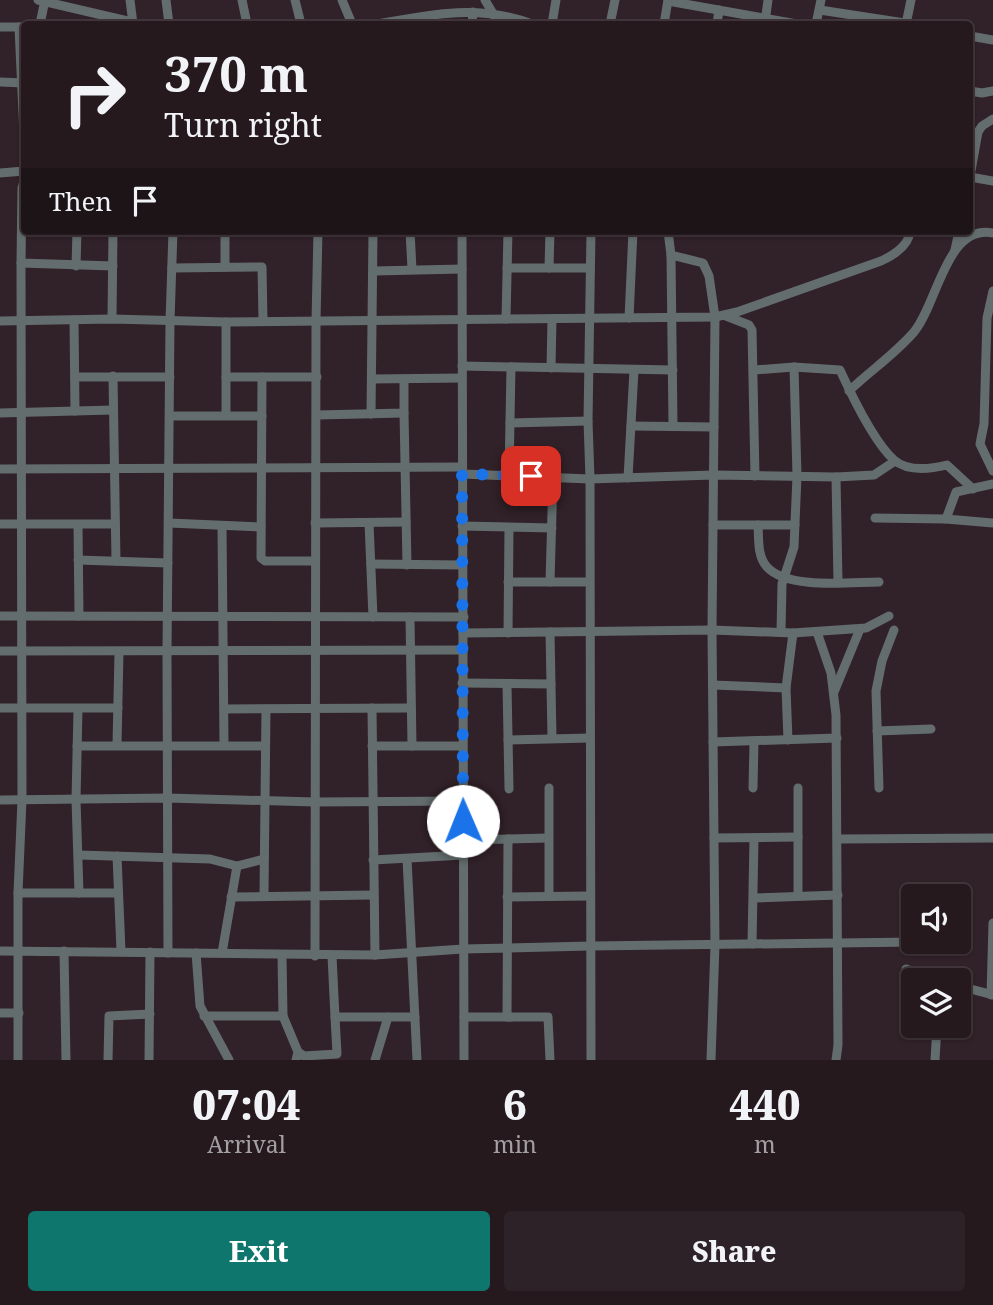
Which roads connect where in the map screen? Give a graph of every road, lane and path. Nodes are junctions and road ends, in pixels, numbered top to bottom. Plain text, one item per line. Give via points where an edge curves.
1 (130, 0) edge
2 (166, 0) edge
3 (242, 0) edge
4 (295, 0) edge
5 (342, 0) edge
6 (485, 0) edge
7 (556, 0) edge
8 (615, 0) edge
9 (768, 0) edge
10 (911, 0) edge
11 (42, 1) edge
12 (668, 1) edge
13 (820, 5) edge
14 (719, 10) junction
15 (473, 12) junction
16 (491, 12) junction
17 (40, 21) edge
18 (125, 21) edge
19 (133, 21) edge
20 (170, 21) edge
21 (246, 21) edge
22 (299, 21) edge
23 (351, 21) edge
24 (395, 21) edge
25 (472, 21) edge
26 (497, 21) edge
27 (522, 21) edge
28 (552, 21) edge
29 (611, 21) edge
30 (665, 21) edge
31 (717, 21) edge
32 (761, 21) edge
33 (765, 21) edge
34 (893, 21) edge
35 (908, 21) edge
36 (0, 27) edge
37 (21, 27) edge
38 (973, 37) edge
39 (993, 40) edge
40 (0, 82) edge
41 (21, 83) edge
42 (993, 91) edge
43 (973, 92) edge
44 (993, 120) edge
45 (973, 141) edge
46 (21, 171) edge
47 (0, 173) edge
48 (973, 178) edge
49 (993, 181) edge
50 (973, 233) edge
51 (993, 233) edge
52 (21, 235) edge
53 (77, 235) edge
54 (113, 235) edge
55 (173, 235) edge
56 (225, 235) edge
57 (318, 235) edge
58 (373, 235) edge
59 (410, 235) edge
60 (462, 235) edge
61 (508, 235) edge
62 (551, 235) edge
63 (591, 235) edge
64 (632, 235) edge
65 (668, 235) edge
66 (910, 235) edge
67 (958, 235) edge
68 (970, 235) edge
69 (955, 250) junction
70 (671, 255) junction
71 (21, 263) junction
72 (76, 265) junction
73 (113, 266) junction
74 (225, 267) junction
75 (172, 268) junction
76 (507, 268) junction
77 (549, 268) junction
78 (590, 268) junction
79 (412, 269) junction
80 (462, 270) junction
81 (374, 271) junction
82 (993, 291) edge
83 (719, 316) junction
84 (461, 318) junction
85 (506, 318) junction
86 (629, 318) junction
87 (112, 319) junction
88 (552, 319) junction
89 (672, 319) junction
90 (23, 320) junction
91 (74, 320) junction
92 (589, 320) junction
93 (0, 321) edge
94 (170, 321) junction
95 (263, 321) junction
96 (316, 321) junction
97 (373, 321) junction
98 (226, 322) junction
99 (462, 366) junction
100 (511, 367) junction
101 (794, 367) junction
102 (551, 368) junction
103 (589, 369) junction
104 (634, 370) junction
105 (673, 370) junction
106 (754, 370) junction
107 (113, 376) junction
108 (989, 376) edge
109 (75, 377) junction
110 (170, 377) junction
111 (226, 377) junction
112 (262, 377) junction
113 (317, 377) junction
114 (462, 378) junction
115 (372, 379) junction
116 (404, 379) junction
117 (849, 391) junction
118 (113, 410) junction
119 (75, 411) junction
120 (22, 412) junction
121 (0, 413) edge
122 (404, 413) junction
123 (371, 414) junction
124 (226, 415) junction
125 (317, 415) junction
126 (170, 416) junction
127 (262, 416) junction
128 (588, 421) junction
129 (510, 423) junction
130 (989, 425) edge
131 (631, 426) junction
132 (673, 426) junction
133 (713, 427) junction
134 (895, 461) junction
135 (114, 468) junction
136 (169, 468) junction
137 (0, 469) edge
138 (23, 469) junction
139 (261, 469) junction
140 (317, 469) junction
141 (406, 469) junction
142 (462, 471) junction
143 (993, 471) edge
144 (509, 475) junction
145 (713, 475) junction
146 (755, 475) junction
147 (797, 476) junction
148 (553, 477) junction
149 (836, 477) junction
150 (628, 478) junction
151 (590, 479) junction
152 (993, 484) edge
153 (973, 489) junction
154 (875, 518) dead end
155 (946, 519) junction
156 (406, 522) junction
157 (169, 523) junction
158 (315, 523) junction
159 (369, 523) junction
160 (993, 523) edge
161 (0, 524) edge
162 (22, 524) junction
163 (78, 524) junction
164 (115, 524) junction
165 (795, 524) junction
166 (713, 525) junction
167 (758, 525) junction
168 (222, 526) junction
169 (462, 526) junction
170 (261, 527) junction
171 (509, 527) junction
172 (552, 528) junction
173 (78, 560) junction
174 (116, 561) junction
175 (315, 561) junction
176 (168, 563) junction
177 (371, 564) junction
178 (407, 565) junction
179 (462, 565) junction
180 (784, 577) junction
181 (508, 582) junction
182 (550, 582) junction
183 (589, 582) junction
184 (838, 582) junction
185 (879, 582) dead end
186 (168, 615) junction
187 (0, 616) edge
188 (79, 616) junction
189 (223, 616) junction
190 (889, 616) dead end
191 (22, 617) junction
192 (316, 617) junction
193 (373, 617) junction
194 (410, 617) junction
195 (464, 617) junction
196 (860, 629) junction
197 (712, 630) junction
198 (894, 630) dead end
199 (591, 631) junction
200 (550, 632) junction
201 (781, 632) junction
202 (817, 632) junction
203 (463, 633) junction
204 (508, 633) junction
205 (793, 633) junction
206 (411, 650) junction
207 (463, 650) junction
208 (224, 651) junction
209 (0, 652) edge
210 (23, 652) junction
211 (118, 652) junction
212 (167, 652) junction
213 (315, 652) junction
214 (463, 683) junction
215 (507, 684) junction
216 (551, 684) junction
217 (713, 685) junction
218 (786, 688) junction
219 (834, 692) junction
220 (0, 708) edge
221 (22, 708) junction
222 (117, 708) junction
223 (317, 708) junction
224 (373, 708) junction
225 (411, 708) junction
226 (78, 709) junction
227 (225, 709) junction
228 (266, 709) junction
229 (931, 729) dead end
230 (877, 731) junction
231 (552, 738) junction
232 (590, 738) junction
233 (837, 738) junction
234 (508, 740) junction
235 (788, 740) junction
236 (713, 742) junction
237 (754, 742) junction
238 (224, 745) junction
239 (77, 746) junction
240 (117, 746) junction
241 (168, 746) junction
242 (265, 746) junction
243 (372, 746) junction
244 (412, 746) junction
245 (462, 746) junction
246 (550, 788) dead end
247 (753, 788) dead end
248 (798, 788) dead end
249 (879, 788) dead end
250 (509, 789) dead end
251 (167, 799) junction
252 (0, 800) edge
253 (22, 800) junction
254 (76, 800) junction
255 (373, 800) junction
256 (264, 801) junction
257 (463, 801) junction
258 (316, 802) junction
259 (798, 837) junction
260 (548, 838) junction
261 (714, 838) junction
262 (754, 838) junction
263 (993, 838) edge
264 (508, 839) junction
265 (838, 839) junction
266 (464, 840) junction
267 (79, 855) junction
268 (464, 855) junction
269 (117, 856) junction
270 (167, 858) junction
271 (264, 859) junction
272 (407, 859) junction
273 (373, 860) junction
274 (237, 866) junction
275 (18, 893) junction
276 (79, 893) junction
277 (118, 893) junction
278 (264, 894) junction
279 (316, 894) junction
280 (373, 895) junction
281 (589, 895) junction
282 (798, 895) junction
283 (838, 895) junction
284 (549, 896) junction
285 (231, 897) junction
286 (507, 897) junction
287 (754, 898) junction
288 (993, 923) edge
289 (901, 942) edge
290 (838, 943) junction
291 (752, 944) junction
292 (715, 945) junction
293 (590, 946) junction
294 (506, 948) junction
295 (463, 949) junction
296 (0, 951) edge
297 (19, 951) junction
298 (64, 951) junction
299 (121, 951) junction
300 (150, 952) junction
301 (412, 952) junction
302 (168, 953) junction
303 (196, 953) junction
304 (222, 954) junction
305 (282, 955) junction
306 (374, 955) junction
307 (315, 956) junction
308 (332, 956) junction
309 (971, 989) edge
310 (992, 995) edge
311 (0, 1013) edge
312 (19, 1013) junction
313 (150, 1014) junction
314 (204, 1016) junction
315 (283, 1016) junction
316 (335, 1017) junction
317 (388, 1017) junction
318 (415, 1017) junction
319 (464, 1017) junction
320 (548, 1017) junction
321 (936, 1038) edge
322 (297, 1056) edge
323 (18, 1060) edge
324 (66, 1060) edge
325 (108, 1060) edge
326 (149, 1060) edge
327 (229, 1060) edge
328 (374, 1060) edge
329 (417, 1060) edge
330 (464, 1060) edge
331 (550, 1060) edge
332 (591, 1060) edge
333 (711, 1060) edge
334 (836, 1060) edge
335 (935, 1060) edge

1 - 19 street
2 - 20 street
3 - 21 street
4 - 22 street
5 - 23 street
6 - 16 street
7 - 28 street
8 - 29 street
9 - 33 street
10 - 35 street
11 - 17 street
11 - 18 street
12 - 14 street
12 - 30 street
13 - 34 street
14 - 31 street
14 - 32 street
15 - 16 street
15 - 24 street
15 - 25 street
16 - 26 street
16 - 27 street
36 - 37 street
38 - 39 street
40 - 41 street
42 - 43 street
44 - 45 street
46 - 47 street
48 - 49 street
50 - 51 street
52 - 71 street
53 - 72 street
54 - 73 street
55 - 75 street
56 - 74 street
57 - 96 street
58 - 81 street
59 - 79 street
60 - 80 street
61 - 76 street
62 - 77 street
63 - 78 street
64 - 86 street
65 - 70 street
66 - 83 street via 891,256
67 - 69 street
68 - 69 street
69 - 117 street via 922,322
70 - 83 street via 703,263
70 - 89 street
71 - 72 street
71 - 90 street
72 - 73 street
73 - 87 street
74 - 75 street
74 - 95 street via 262,267
75 - 94 street
76 - 77 street
76 - 85 street
77 - 78 street
78 - 92 street
79 - 80 street
79 - 81 street
80 - 84 street
81 - 97 street
82 - 108 street via 987,318
83 - 89 street
83 - 106 street via 749,325
83 - 133 street
84 - 85 street
84 - 97 street
84 - 99 street
85 - 88 street
86 - 89 street
86 - 92 street
87 - 91 street
87 - 94 street
88 - 92 street
88 - 102 street
89 - 105 street
90 - 91 street
90 - 93 street
90 - 120 street
91 - 109 street
92 - 103 street
94 - 98 street
94 - 110 street
95 - 96 street
95 - 98 street
96 - 97 street
96 - 113 street
97 - 115 street
98 - 111 street
99 - 100 street
99 - 114 street
100 - 102 street
100 - 129 street
101 - 106 street
101 - 117 street via 840,370
101 - 147 street
102 - 103 street
103 - 104 street
103 - 128 street
104 - 105 street
104 - 131 street
105 - 132 street
106 - 146 street
107 - 109 street
107 - 110 street
107 - 118 street
108 - 130 street
109 - 119 street
110 - 126 street
111 - 112 street
111 - 124 street
112 - 113 street
112 - 127 street
113 - 125 street
114 - 116 street
114 - 142 street
115 - 116 street
115 - 123 street
116 - 122 street
117 - 134 street
118 - 119 street
118 - 135 street
119 - 120 street
120 - 121 street
120 - 138 street
122 - 123 street
122 - 141 street
123 - 125 street
124 - 126 street
124 - 127 street
125 - 140 street
126 - 136 street
127 - 139 street
128 - 129 street
128 - 151 street
129 - 144 street
130 - 143 street via 980,444
131 - 132 street
131 - 150 street
132 - 133 street
133 - 145 street
134 - 149 street via 874,475
134 - 153 street via 924,470 947,465
135 - 136 street
135 - 138 street
135 - 164 street
136 - 139 street
136 - 157 street
137 - 138 street
138 - 162 street
139 - 140 street
139 - 170 street
140 - 141 street
140 - 158 street
141 - 142 street
141 - 156 street
142 - 144 street
142 - 169 street
144 - 148 street
145 - 146 street
145 - 150 street
145 - 166 street
146 - 147 street
147 - 149 street
147 - 165 street
148 - 151 street
148 - 172 street
149 - 184 street
150 - 151 street
151 - 183 street
152 - 153 street
153 - 155 street via 956,492
154 - 155 street
155 - 160 street
156 - 159 street
156 - 178 street
157 - 168 street
157 - 176 street
158 - 159 street
158 - 175 street
159 - 177 street
161 - 162 street
162 - 163 street
162 - 191 street
163 - 164 street
163 - 173 street
164 - 174 street
165 - 167 street
165 - 180 street via 794,554
166 - 167 street
166 - 197 street
167 - 180 street via 763,561
168 - 170 street
168 - 189 street
169 - 171 street
169 - 179 street
170 - 175 street via 263,560
171 - 172 street
171 - 181 street
172 - 182 street
173 - 174 street
173 - 188 street
174 - 176 street
175 - 192 street
176 - 186 street
177 - 178 street
177 - 193 street
178 - 179 street
179 - 195 street
180 - 184 street
180 - 201 street
181 - 182 street
181 - 204 street
182 - 183 street
183 - 199 street
184 - 185 street
186 - 188 street
186 - 189 street
186 - 212 street
187 - 191 street
188 - 191 street
189 - 192 street
189 - 208 street
190 - 196 street
191 - 210 street
192 - 193 street
192 - 213 street
193 - 194 street
194 - 195 street
194 - 206 street
195 - 203 street
196 - 202 street
196 - 219 street
197 - 199 street
197 - 201 street
197 - 217 street
198 - 230 street via 878,676
199 - 200 street
199 - 232 street
200 - 204 street
200 - 216 street
201 - 205 street
202 - 205 street
202 - 219 street
203 - 204 street
203 - 207 street
205 - 218 street
206 - 207 street
206 - 213 street
206 - 225 street
207 - 214 street
208 - 212 street
208 - 213 street
208 - 227 street
209 - 210 street
210 - 211 street
210 - 221 street
211 - 212 street
211 - 222 street
212 - 241 street
213 - 223 street
214 - 215 street
214 - 245 street
215 - 216 street
215 - 234 street
216 - 231 street
217 - 218 street
217 - 236 street
218 - 235 street
219 - 233 street
220 - 221 street
221 - 226 street
221 - 253 street
222 - 226 street
222 - 240 street
223 - 224 street
223 - 228 street
223 - 258 street
224 - 225 street
224 - 243 street
225 - 244 street
226 - 239 street
227 - 228 street
227 - 238 street
228 - 242 street
229 - 230 street
230 - 249 street
231 - 232 street
231 - 234 street
232 - 281 street
233 - 235 street
233 - 265 street
234 - 250 street
235 - 237 street
236 - 237 street
236 - 261 street
237 - 247 street
238 - 241 street
238 - 242 street
239 - 240 street
239 - 254 street
240 - 241 street
241 - 251 street
242 - 256 street
243 - 244 street
243 - 255 street
244 - 245 street
245 - 257 street
246 - 260 street
248 - 259 street
251 - 254 street
251 - 256 street
251 - 270 street
252 - 253 street
253 - 254 street
253 - 275 street
254 - 267 street
255 - 257 street
255 - 258 street
255 - 273 street
256 - 258 street
256 - 271 street
257 - 266 street
258 - 279 street
259 - 262 street
259 - 282 street
260 - 264 street
260 - 284 street
261 - 262 street
261 - 292 street
262 - 287 street
263 - 265 street
264 - 266 street
264 - 286 street
265 - 283 street
266 - 268 street
267 - 269 street
267 - 276 street
268 - 272 street
268 - 295 street
269 - 270 street
269 - 277 street
270 - 274 street via 210,859
270 - 302 street
271 - 274 street
271 - 278 street
272 - 273 street
272 - 301 street
273 - 280 street
274 - 285 street
275 - 276 street
275 - 297 street
276 - 277 street
277 - 299 street
278 - 279 street
278 - 285 street
279 - 280 street
279 - 307 street
280 - 306 street
281 - 284 street
281 - 293 street
282 - 283 street
282 - 287 street
283 - 290 street
284 - 286 street
285 - 304 street
286 - 294 street
287 - 291 street
288 - 310 street
289 - 290 street
290 - 291 street
290 - 334 street
291 - 292 street
292 - 293 street
292 - 333 street
293 - 294 street
293 - 332 street
294 - 295 street
294 - 320 street via 507,1017
295 - 301 street
295 - 319 street
296 - 297 street
297 - 298 street
297 - 312 street
298 - 299 street
298 - 324 street
299 - 300 street
300 - 302 street
300 - 313 street
301 - 306 street
301 - 318 street
302 - 303 street
303 - 304 street
303 - 314 street
304 - 305 street
305 - 307 street
305 - 315 street
306 - 308 street
307 - 308 street
308 - 316 street
309 - 310 street
311 - 312 street
312 - 323 street
313 - 325 street via 109,1016
313 - 326 street
314 - 315 street
314 - 327 street
315 - 322 street
316 - 317 street
316 - 322 street via 337,1054
317 - 318 street
317 - 328 street
318 - 329 street
319 - 320 street
319 - 330 street
320 - 331 street
321 - 335 street

